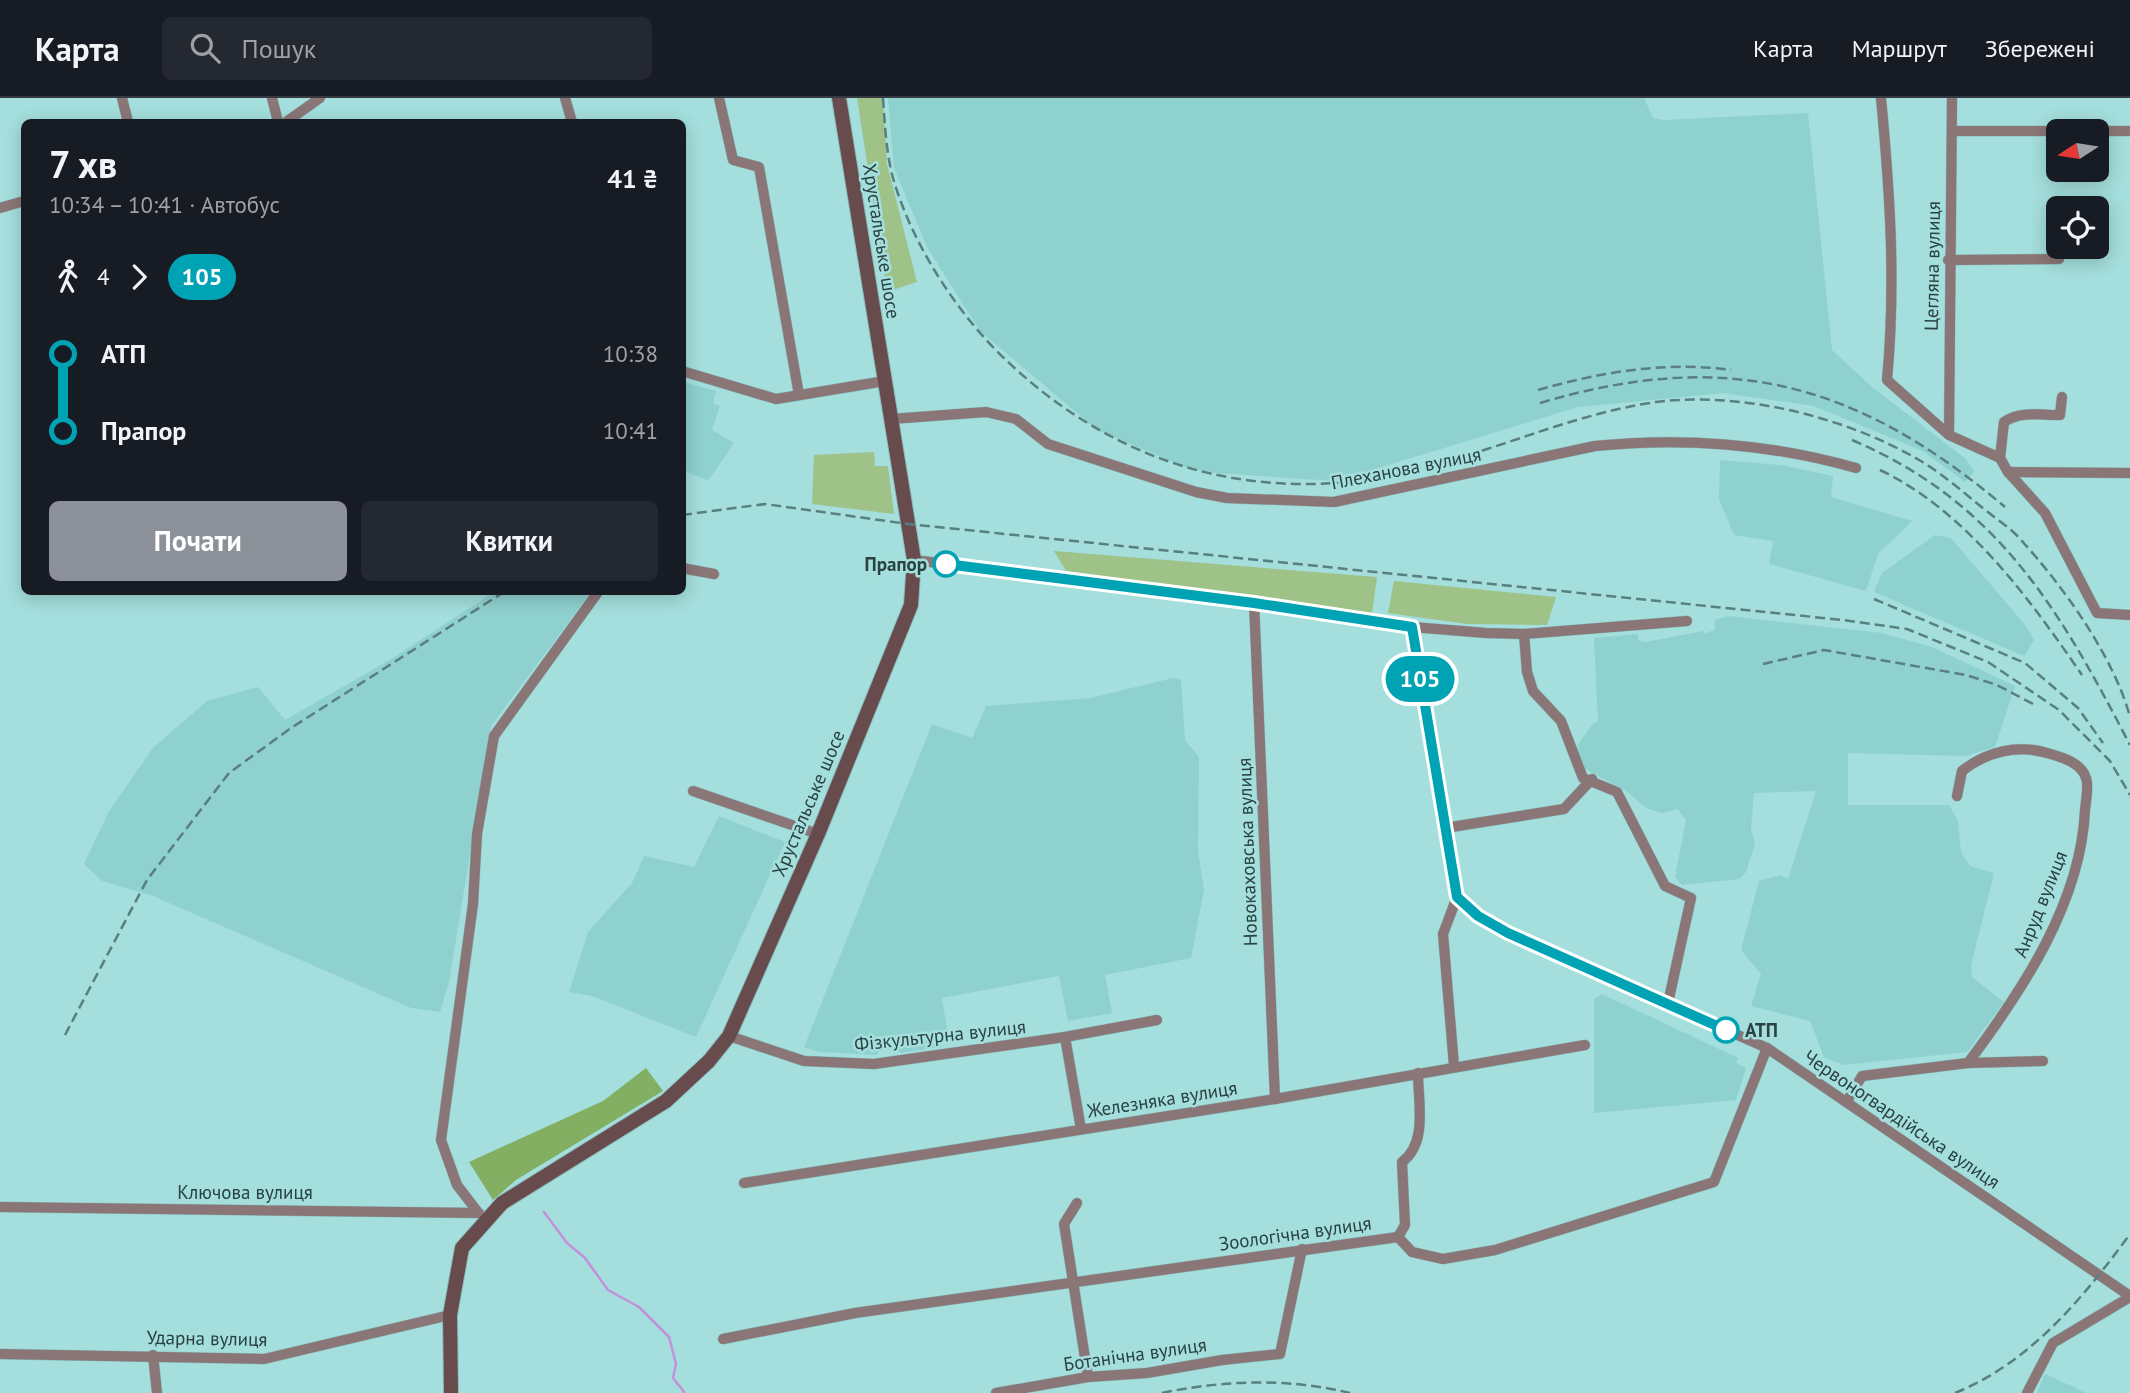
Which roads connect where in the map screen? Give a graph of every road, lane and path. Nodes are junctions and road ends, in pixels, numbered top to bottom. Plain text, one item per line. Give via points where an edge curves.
1 (122, 98) edge
2 (272, 98) edge
3 (320, 98) edge
4 (565, 98) edge
5 (719, 98) edge
6 (839, 98) edge
7 (1881, 98) edge
8 (1952, 98) edge
9 (127, 119) edge
10 (277, 119) edge
11 (290, 119) edge
12 (571, 119) edge
13 (1952, 131) junction
14 (2130, 131) edge
15 (21, 202) edge
16 (0, 208) edge
17 (2059, 259) dead end
18 (1948, 260) junction
19 (686, 372) edge
20 (885, 381) junction
21 (799, 395) junction
22 (2062, 397) dead end
23 (891, 419) junction
24 (1949, 435) junction
25 (2000, 458) junction
26 (1856, 468) dead end
27 (2008, 472) junction
28 (2130, 473) edge
29 (915, 560) junction
30 (686, 569) edge
31 (714, 574) dead end
32 (596, 595) edge
33 (1254, 603) junction
34 (2130, 615) edge
35 (1687, 621) dead end
36 (1412, 627) junction
37 (1524, 634) junction
38 (1592, 779) junction
39 (694, 791) dead end
40 (1957, 796) dead end
41 (1445, 828) junction
42 (818, 834) junction
43 (1457, 897) junction
44 (1668, 1003) junction
45 (1157, 1020) dead end
46 (729, 1036) junction
47 (1065, 1037) junction
48 (1585, 1045) dead end
49 (1767, 1048) junction
50 (2043, 1061) dead end
51 (1968, 1063) junction
52 (1454, 1066) junction
53 (1418, 1073) junction
54 (1275, 1099) junction
55 (1847, 1101) junction
56 (1081, 1129) junction
57 (744, 1183) dead end
58 (1077, 1203) dead end
59 (0, 1207) edge
60 (482, 1215) junction
61 (1398, 1237) junction
62 (1302, 1249) junction
63 (1072, 1283) junction
64 (2130, 1297) edge
65 (450, 1315) junction
66 (723, 1339) dead end
67 (0, 1354) edge
68 (153, 1355) junction
69 (1088, 1377) junction
70 (157, 1393) edge
71 (451, 1393) edge
72 (996, 1393) edge
73 (2027, 1393) edge

1 - 9 street
2 - 10 street
3 - 11 street
4 - 12 street
5 - 21 street via 733,160 759,167
6 - 20 street, Хрустальське шосе
7 - 24 street via 1892,217 1893,312 1887,380
8 - 13 street, Цегляна вулиця
13 - 14 street
13 - 18 street, Цегляна вулиця
15 - 16 street
17 - 18 street
18 - 24 street, Цегляна вулиця
19 - 21 street via 776,398
20 - 21 street
20 - 23 street, Хрустальське шосе
22 - 25 street via 2060,415 2012,416 2004,422
23 - 26 street, Плеханова вулиця via 986,412 1016,419 1048,444 1227,498 1334,502 1630,442 1674,441 1799,452
23 - 29 street, Хрустальське шосе
24 - 25 street
25 - 27 street
27 - 28 street
27 - 34 street via 2045,513 2097,613
29 - 33 street
29 - 42 street, Хрустальське шосе via 911,605
30 - 31 street
32 - 60 street via 494,736 477,834 473,904 441,1140 457,1185
33 - 36 street
33 - 54 street, Новокаховська вулиця
35 - 37 street
36 - 37 street
36 - 41 street
37 - 38 street via 1533,691 1561,721 1583,778
38 - 41 street via 1564,808
38 - 44 street via 1617,792 1665,886 1692,898
39 - 42 street
40 - 51 street, Анруд вулиця via 1962,771 1975,760 2007,751 2060,757 2078,765 2087,779 2082,847 2061,906 2014,1002
41 - 43 street
42 - 46 street, Хрустальське шосе
43 - 44 street, Червоногвардійська вулиця via 1508,933
43 - 52 street via 1443,934
44 - 49 street, Червоногвардійська вулиця
45 - 47 street, Фізкультурна вулиця
46 - 47 street, Фізкультурна вулиця via 804,1061 874,1064
46 - 60 street, Хрустальське шосе via 667,1101
47 - 56 street
48 - 52 street, Железняка вулиця
49 - 55 street, Червоногвардійська вулиця
49 - 61 street, Зоологічна вулиця via 1714,1182 1495,1250 1443,1259 1412,1252
50 - 51 street
51 - 55 street via 1862,1076
52 - 53 street, Железняка вулиця
53 - 54 street, Железняка вулиця
53 - 61 street via 1419,1139 1413,1153 1402,1161 1405,1225
54 - 56 street, Железняка вулиця
55 - 64 street, Червоногвардійська вулиця
56 - 57 street, Железняка вулиця
58 - 63 street via 1064,1224
59 - 60 street, Ключова вулиця
60 - 65 street, Хрустальське шосе via 462,1248
61 - 62 street, Зоологічна вулиця
62 - 63 street, Зоологічна вулиця
62 - 69 street, Ботанічна вулиця via 1280,1354
63 - 66 street, Зоологічна вулиця via 855,1313
63 - 69 street
64 - 73 street via 2053,1343
65 - 68 street, Ударна вулиця via 264,1359
65 - 71 street, Хрустальське шосе
67 - 68 street, Ударна вулиця
68 - 70 street
69 - 72 street, Ботанічна вулиця

